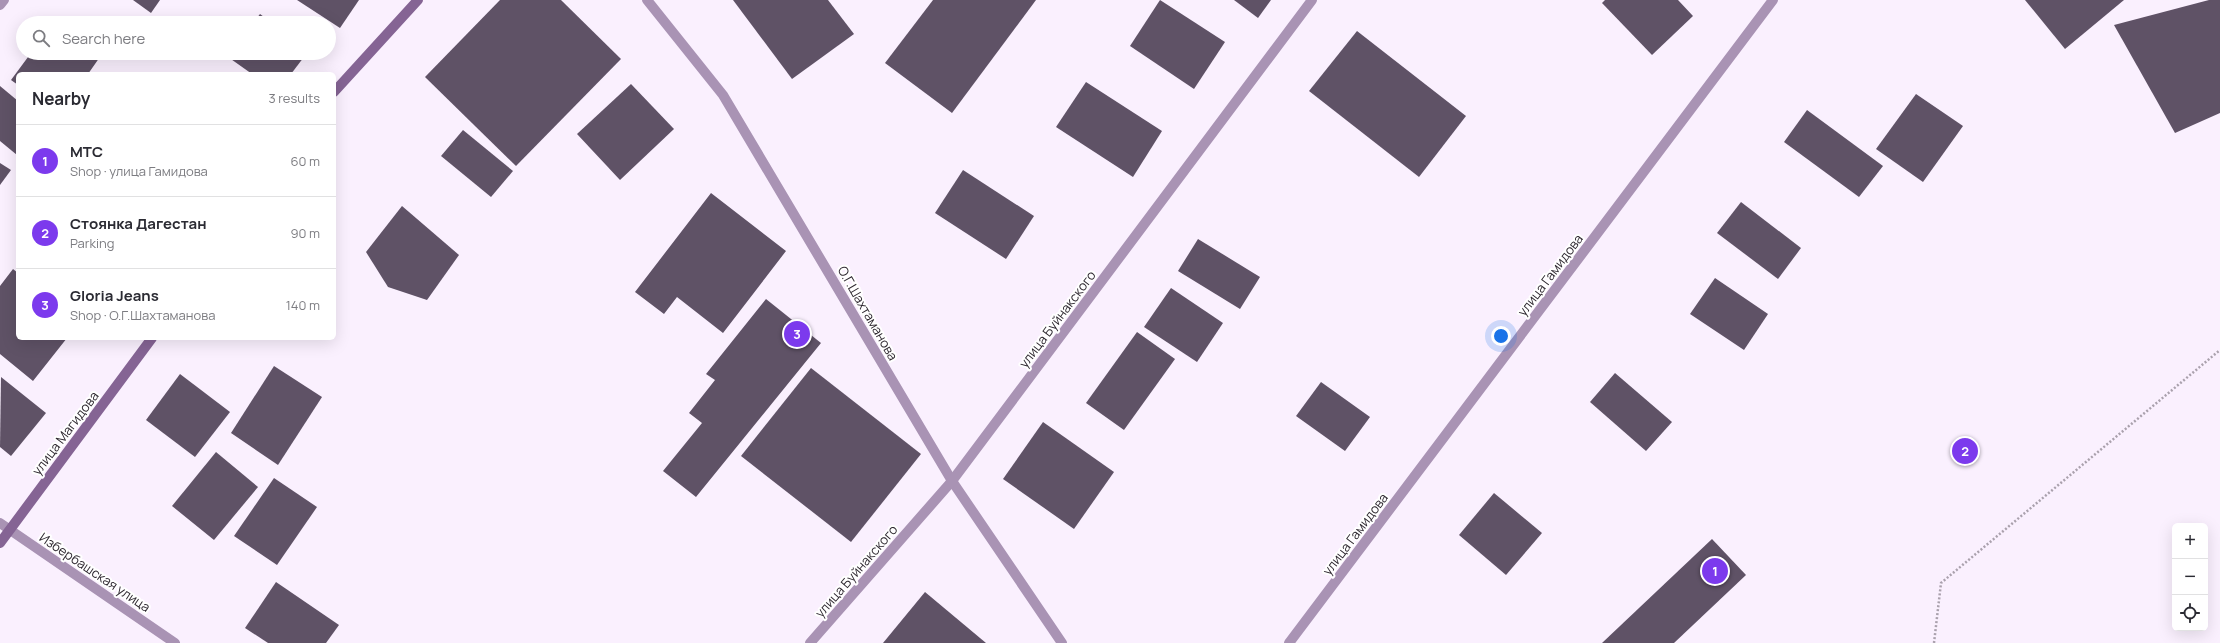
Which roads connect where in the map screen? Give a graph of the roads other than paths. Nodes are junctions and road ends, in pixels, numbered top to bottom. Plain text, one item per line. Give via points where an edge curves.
1 (4, 0) edge
2 (418, 0) edge
3 (647, 0) edge
4 (1312, 0) edge
5 (1773, 0) edge
6 (0, 5) edge
7 (336, 90) edge
8 (151, 340) edge
9 (952, 481) junction
10 (0, 523) edge
11 (10, 530) junction
12 (0, 543) edge
13 (175, 643) edge
14 (810, 643) edge
15 (1062, 643) edge
16 (1289, 643) edge

1 - 6 street
2 - 7 main road
3 - 9 street, О.Г.Шахтаманова via 723,95
4 - 9 street, улица Буйнакского
5 - 16 street, улица Гамидова
8 - 11 main road, улица Магидова
9 - 14 street, улица Буйнакского
9 - 15 street, О.Г.Шахтаманова
10 - 11 street, Избербашская улица
11 - 12 main road, улица Магидова
11 - 13 street, Избербашская улица

